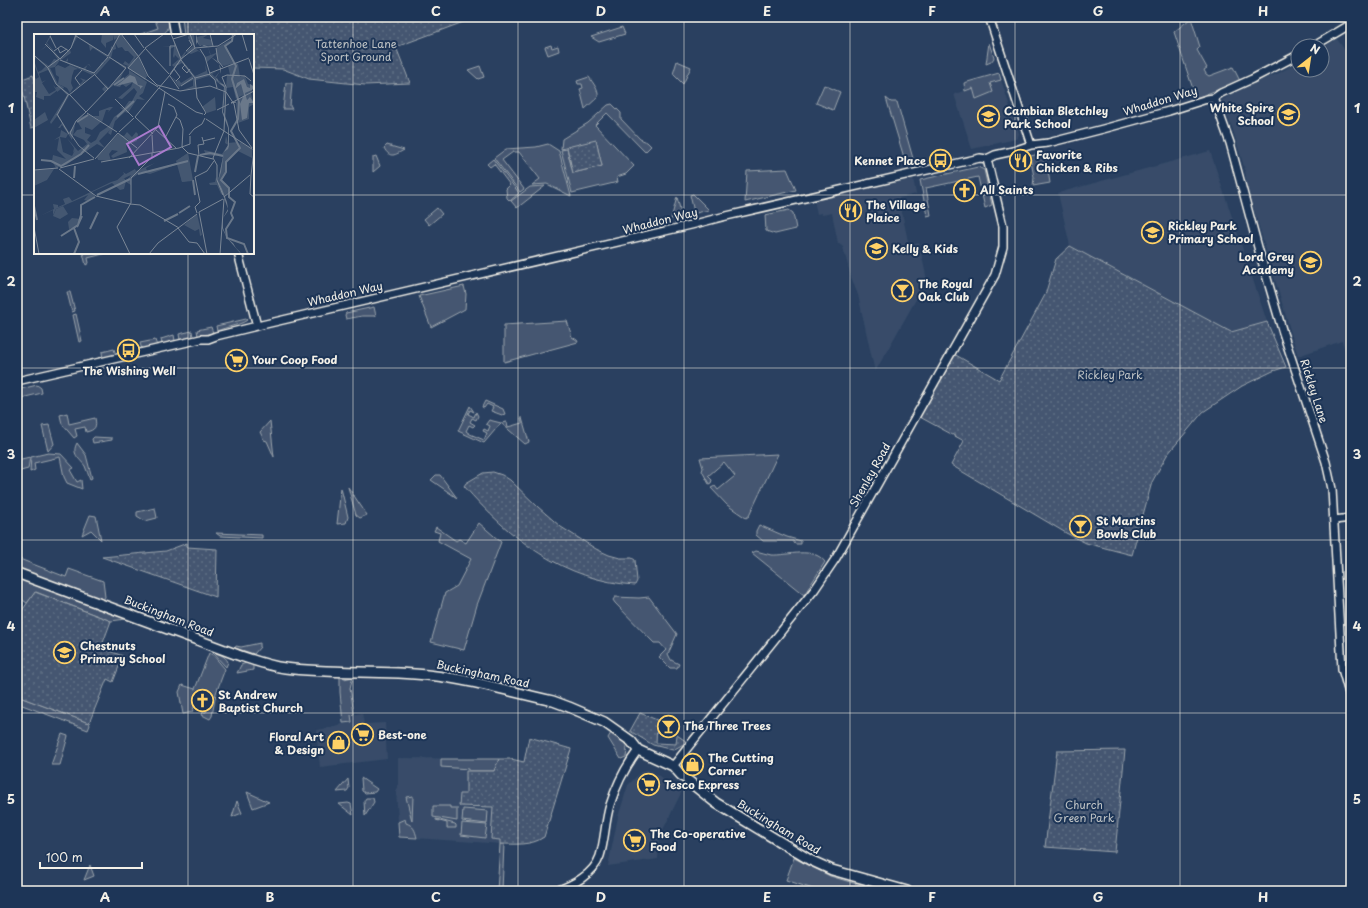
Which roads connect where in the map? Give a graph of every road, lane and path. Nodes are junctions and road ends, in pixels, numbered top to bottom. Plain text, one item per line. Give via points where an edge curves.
1 (172, 17) edge
2 (989, 17) edge
3 (1351, 24) edge
4 (174, 34) edge
5 (1327, 38) edge
6 (1290, 59) edge
7 (1214, 98) junction
8 (1031, 145) junction
9 (987, 159) junction
10 (238, 254) edge
11 (257, 326) junction
12 (17, 382) edge
13 (1351, 518) edge
14 (1334, 520) junction
15 (17, 572) edge
16 (1351, 700) edge
17 (638, 750) junction
18 (673, 766) junction
19 (555, 891) edge
20 (907, 891) edge

1 - 4 street
2 - 8 street
3 - 5 street
6 - 7 street, Whaddon Way
7 - 8 street, Whaddon Way via 1103,129
7 - 14 street, Rickley Lane via 1230,143 1283,333 1326,462 1332,489
8 - 9 street, Whaddon Way
9 - 11 street, Whaddon Way via 980,158 790,201
9 - 18 street, Shenley Road via 1003,226 1003,247 995,275 836,558 815,589
10 - 11 street
11 - 12 street, Whaddon Way
13 - 14 street
14 - 16 street, Rickley Lane via 1342,669
15 - 17 main road, Buckingham Road via 238,655 283,668 434,676 553,701 604,722 631,741
17 - 18 main road, Buckingham Road
17 - 19 street via 630,760 610,804 600,858 584,877
18 - 20 main road, Buckingham Road via 716,803 810,860 832,870

